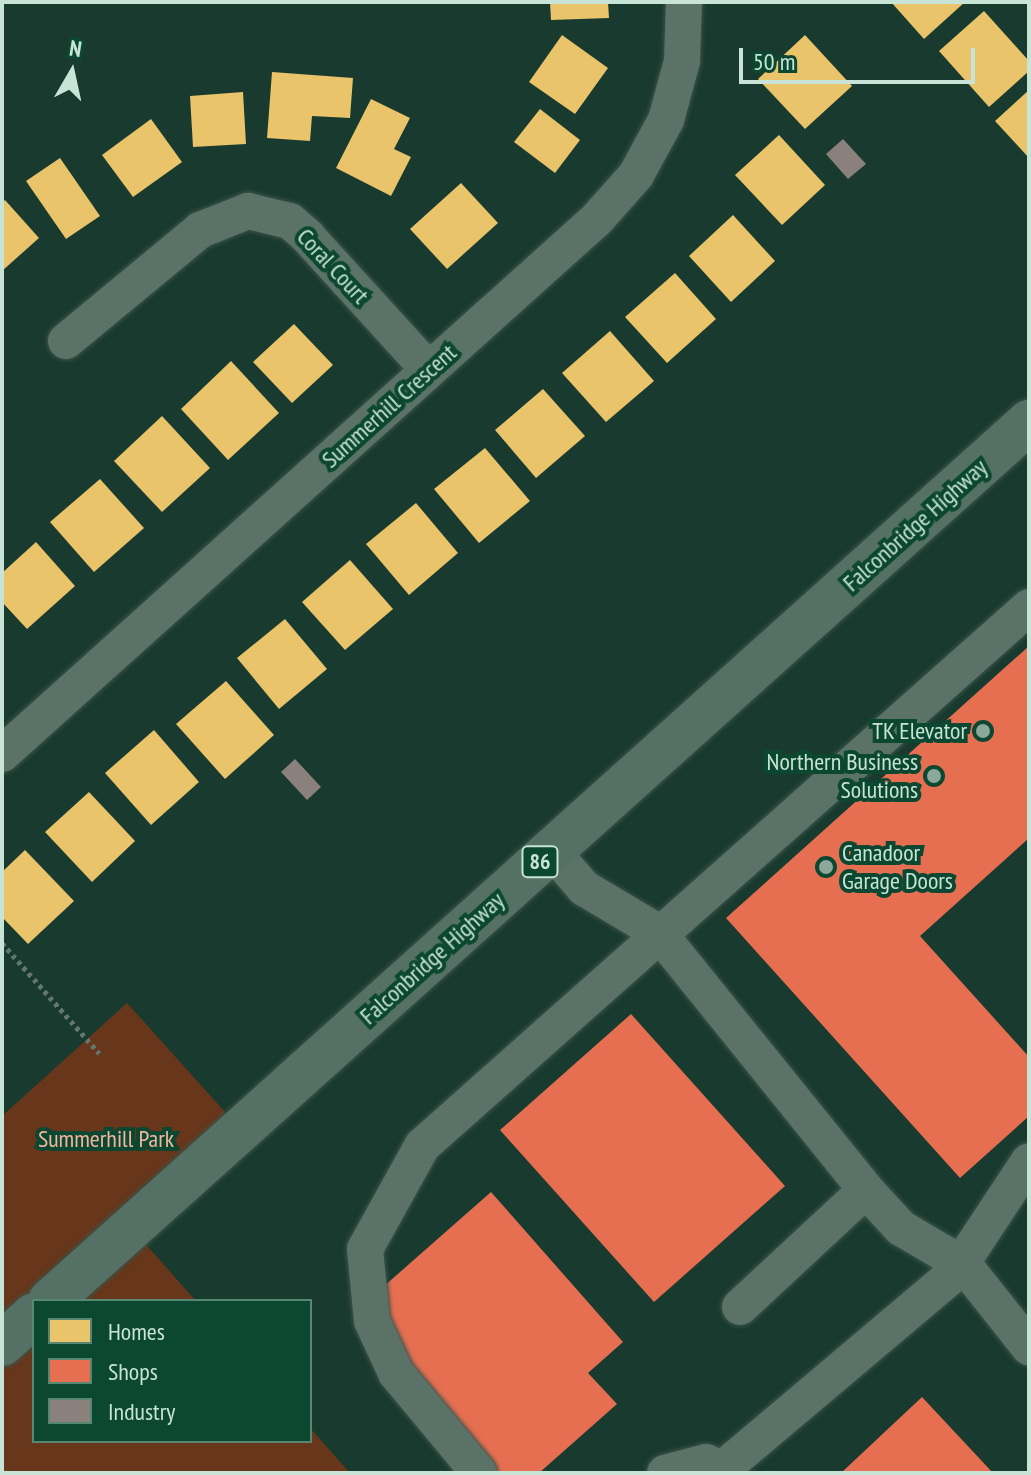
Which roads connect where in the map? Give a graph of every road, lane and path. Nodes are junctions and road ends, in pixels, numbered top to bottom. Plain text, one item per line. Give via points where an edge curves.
1 (684, 2) edge
2 (66, 341) dead end
3 (429, 370) junction
4 (1029, 422) edge
5 (1029, 607) edge
6 (2, 754) edge
7 (552, 851) junction
8 (658, 932) junction
9 (2, 943) edge
10 (99, 1053) dead end
11 (1029, 1161) edge
12 (866, 1190) junction
13 (962, 1265) junction
14 (52, 1299) edge
15 (740, 1307) dead end
16 (32, 1317) edge
17 (2, 1344) edge
18 (1029, 1347) edge
19 (726, 1471) edge
20 (479, 1473) edge
21 (665, 1473) edge

1 - 3 street, Summerhill Crescent via 676,89 636,175
2 - 3 street, Coral Court via 200,230 248,211 290,221
3 - 6 street, Summerhill Crescent
4 - 7 main road, Falconbridge Highway / 86
5 - 8 street
7 - 8 street via 584,888
7 - 14 main road, Falconbridge Highway / 86
8 - 12 street
8 - 20 street via 422,1146 365,1249 372,1321 396,1373
9 - 10 path
11 - 13 street
12 - 13 street via 901,1228
12 - 15 street
13 - 18 street
13 - 19 street
16 - 17 main road
19 - 21 street via 706,1462

